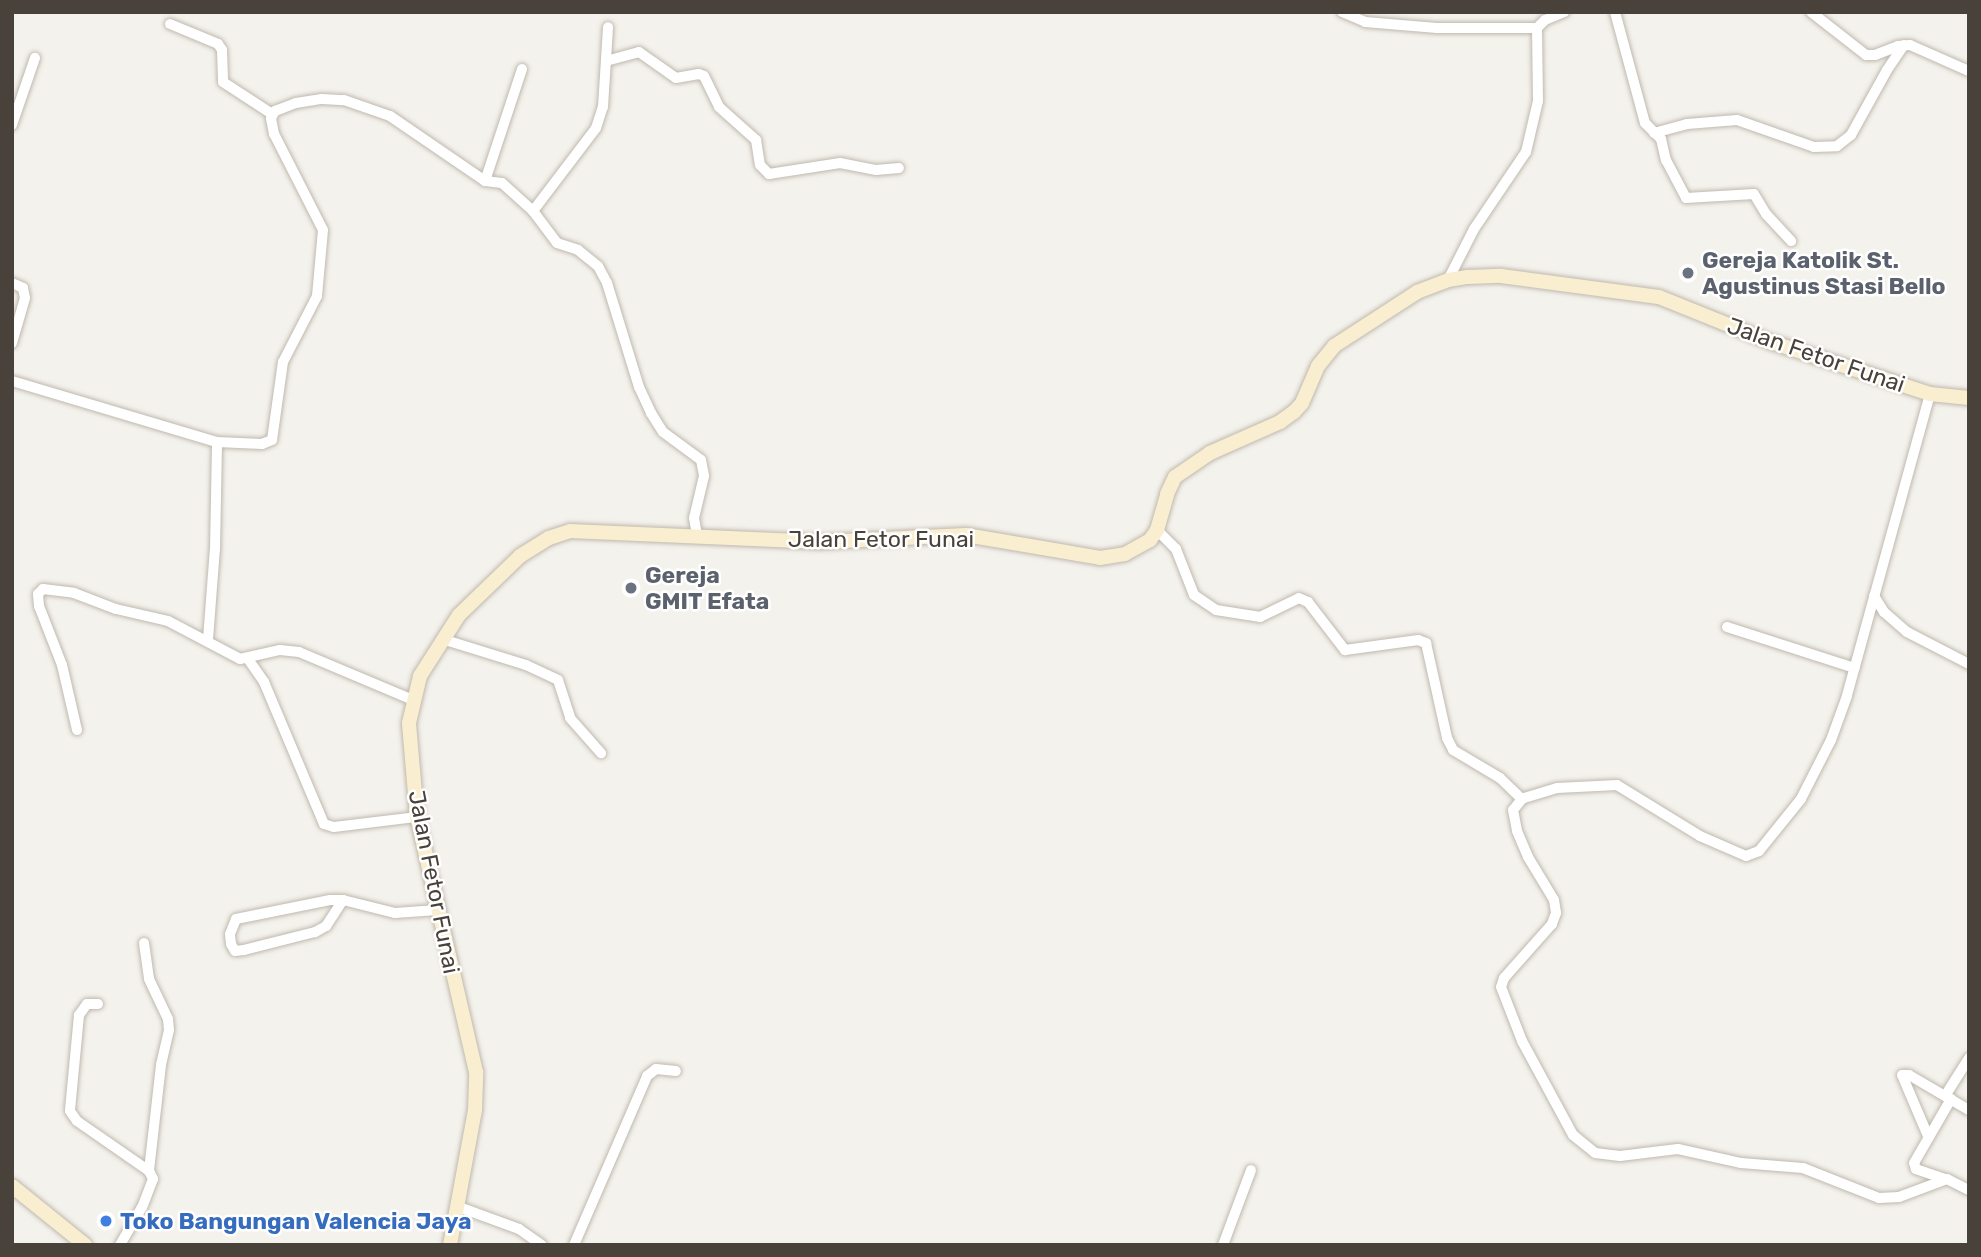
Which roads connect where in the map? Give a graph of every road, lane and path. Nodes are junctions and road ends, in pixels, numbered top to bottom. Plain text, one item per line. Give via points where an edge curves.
1 (1342, 12) edge
2 (1564, 12) edge
3 (1615, 12) edge
4 (1811, 12) edge
5 (170, 24) dead end
6 (608, 27) dead end
7 (1536, 28) junction
8 (1904, 45) junction
9 (35, 58) dead end
10 (606, 61) junction
11 (522, 69) dead end
12 (1969, 71) edge
13 (272, 114) junction
14 (12, 125) edge
15 (1654, 133) junction
16 (899, 168) dead end
17 (485, 181) junction
18 (533, 211) junction
19 (1791, 241) dead end
20 (1448, 280) junction
21 (12, 283) edge
22 (12, 343) edge
23 (12, 381) edge
24 (1930, 394) junction
25 (1969, 398) edge
26 (217, 442) junction
27 (1157, 530) junction
28 (697, 536) junction
29 (1874, 596) junction
30 (1727, 627) dead end
31 (208, 639) junction
32 (442, 639) junction
33 (248, 659) junction
34 (1969, 664) edge
35 (1855, 668) junction
36 (413, 700) junction
37 (77, 730) dead end
38 (601, 754) dead end
39 (1522, 799) junction
40 (417, 817) junction
41 (343, 900) junction
42 (437, 910) junction
43 (144, 943) dead end
44 (98, 1004) dead end
45 (1969, 1058) edge
46 (676, 1070) dead end
47 (1948, 1098) junction
48 (1969, 1110) edge
49 (1928, 1136) junction
50 (1251, 1170) dead end
51 (149, 1171) junction
52 (1945, 1179) junction
53 (1969, 1190) edge
54 (16, 1194) edge
55 (459, 1207) junction
56 (85, 1245) edge
57 (120, 1245) edge
58 (450, 1245) edge
59 (542, 1245) edge
60 (574, 1245) edge
61 (1223, 1245) edge

1 - 7 street via 1365,22 1437,28
2 - 7 street
3 - 15 street via 1639,106
4 - 8 street via 1870,56
5 - 13 street via 218,44 223,82
6 - 10 street
7 - 20 street via 1538,101 1526,152 1474,229
8 - 12 street
8 - 15 street via 1851,135 1837,146 1814,148 1737,120 1687,124
9 - 14 street
10 - 16 street via 639,52 676,78 704,76 719,107 756,140 760,165 769,174 840,163 876,170
10 - 18 street via 603,107 596,128
11 - 17 street
13 - 17 street via 296,103 344,100 390,116
13 - 26 street via 274,134 323,226 317,296 283,362 271,440 262,444
15 - 19 street via 1661,139 1666,160 1686,198 1754,194
17 - 18 street via 502,183
18 - 28 street via 557,243 578,250 598,266 651,413 663,432 701,460 704,476 694,518
20 - 24 street, Jalan Fetor Funai via 1501,276 1659,297 1771,342
20 - 27 street, Jalan Fetor Funai via 1397,302 1334,346 1318,366 1301,402 1280,422 1210,453 1175,477
21 - 22 street via 23,288 25,298
23 - 26 street
24 - 25 street, Jalan Fetor Funai
24 - 29 street
26 - 31 street
27 - 28 street, Jalan Fetor Funai via 1125,554 1100,558 966,536 821,542
27 - 39 street via 1176,549 1194,596 1216,610 1260,617 1299,598 1308,602 1345,650 1418,640 1426,643 1450,744 1461,757 1500,778
28 - 32 street, Jalan Fetor Funai via 570,531 550,538 520,556 486,586
29 - 34 street via 1907,632
29 - 35 street
30 - 35 street
31 - 33 street via 230,655
31 - 37 street via 88,596 41,590 39,606 62,665
32 - 36 street, Jalan Fetor Funai via 420,676
32 - 38 street via 558,680 570,718
33 - 36 street via 292,650
33 - 40 street via 264,682 324,824 334,827
35 - 39 street via 1811,783 1756,854 1741,855 1700,836 1617,785 1557,788
36 - 40 street, Jalan Fetor Funai via 409,723
39 - 52 street via 1513,810 1517,831 1554,900 1556,913 1552,924 1504,978 1501,990 1522,1041 1577,1141 1609,1157 1678,1149 1741,1163 1803,1168 1879,1198 1899,1197
40 - 42 street, Jalan Fetor Funai
41 - 41 street via 236,919 231,944 235,951 244,950 315,932 326,926
41 - 42 street via 395,913
42 - 55 street, Jalan Fetor Funai via 477,1090
43 - 51 street via 149,979 169,1030
44 - 51 street via 87,1004 79,1014 69,1111
45 - 47 street
46 - 60 street via 656,1069 647,1076
47 - 48 street
47 - 49 street
47 - 49 street via 1902,1075
49 - 52 street via 1914,1163 1916,1169
50 - 61 street
51 - 57 street via 152,1187
52 - 53 street
54 - 56 street
55 - 58 street, Jalan Fetor Funai
55 - 59 street via 519,1229

